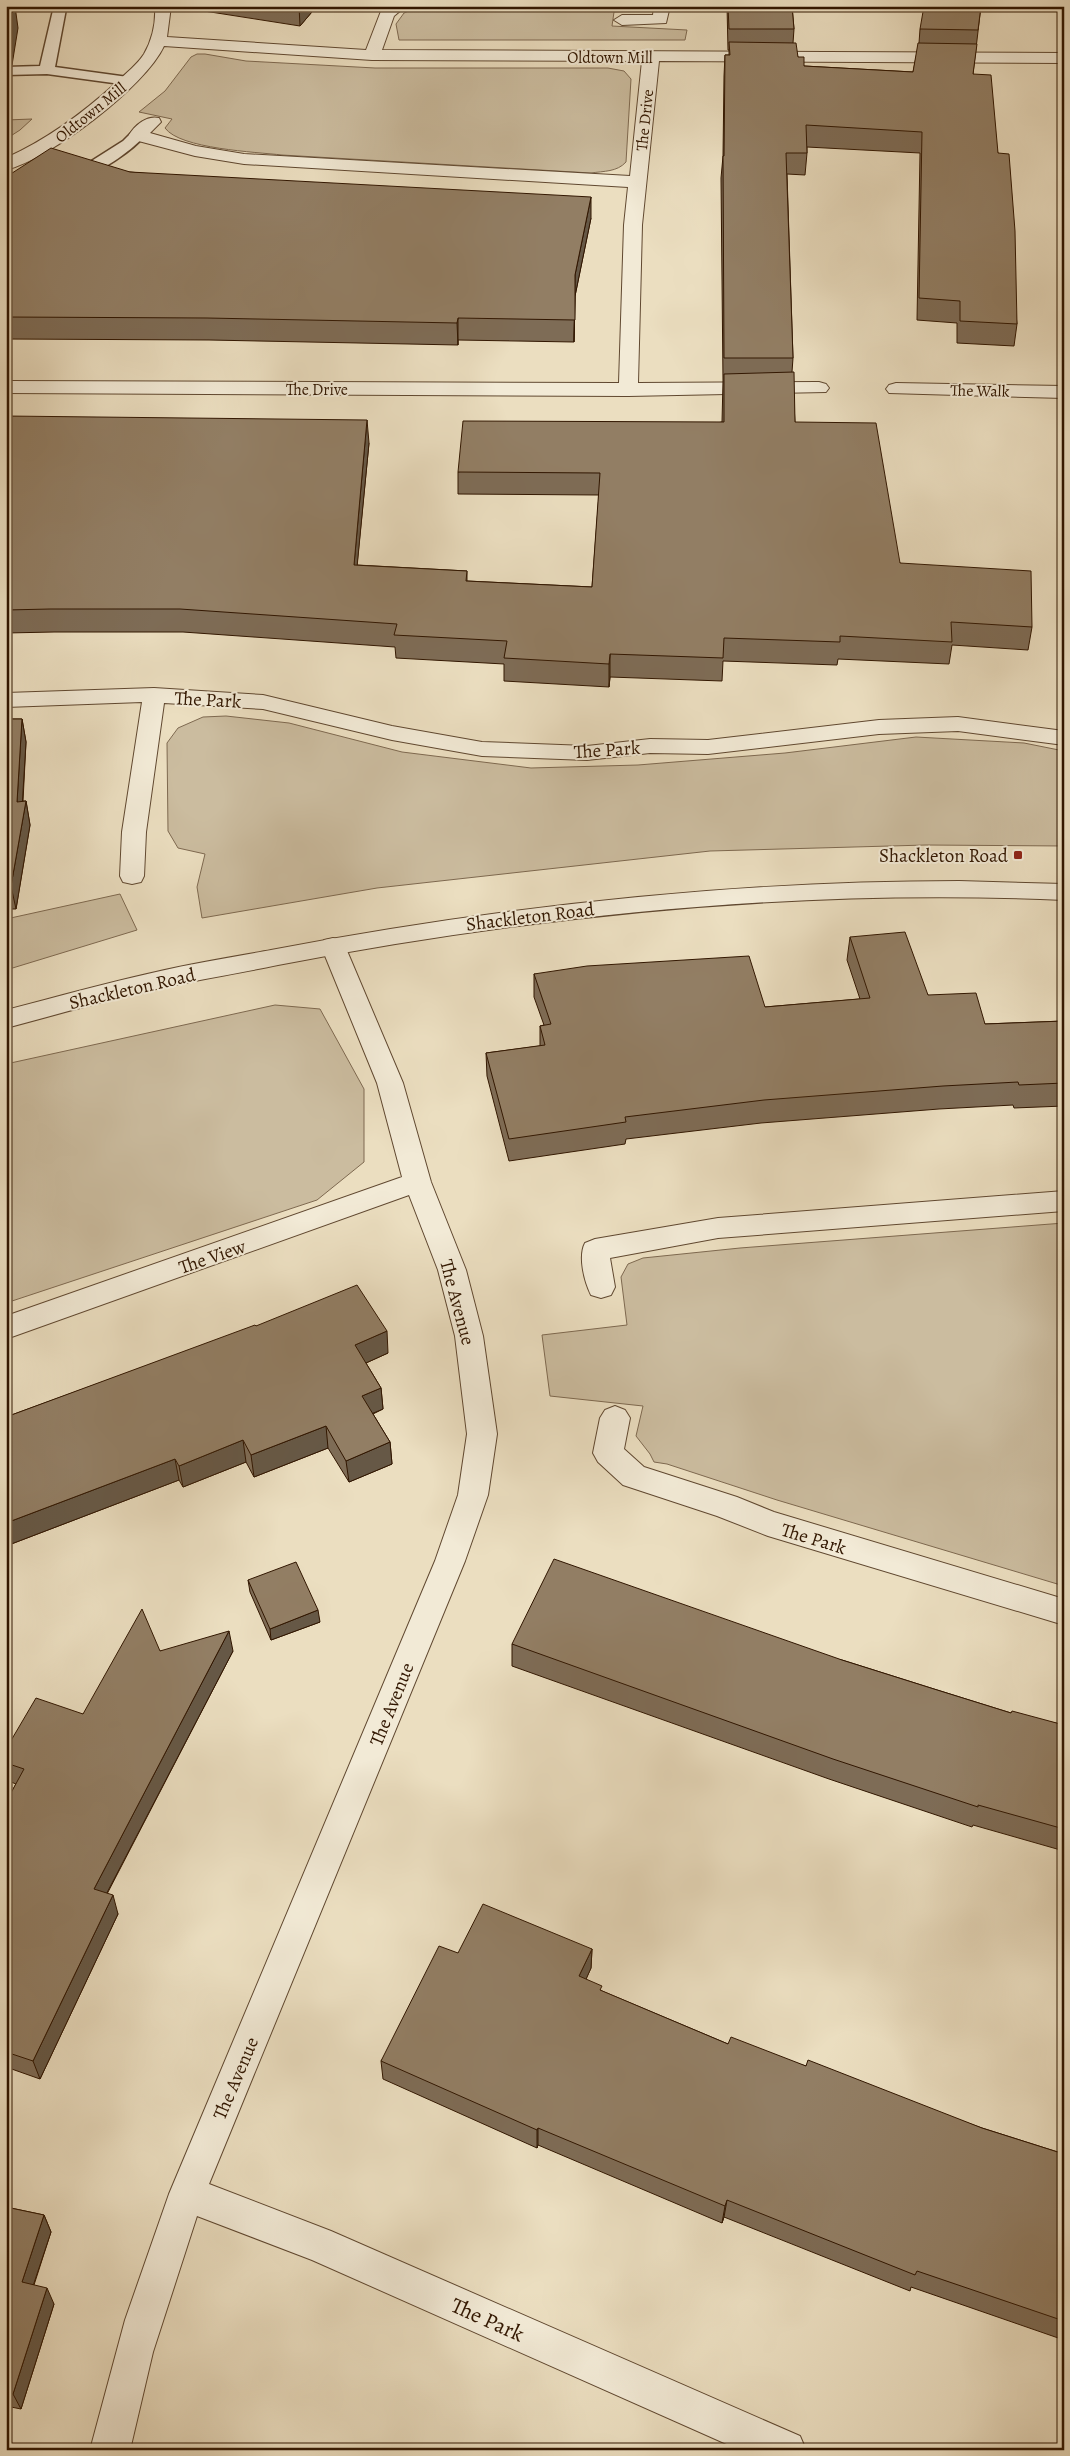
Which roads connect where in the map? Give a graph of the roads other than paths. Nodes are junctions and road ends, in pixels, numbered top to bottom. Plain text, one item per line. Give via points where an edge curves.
1 (163, 6) edge
2 (398, 6) edge
3 (662, 6) edge
4 (59, 10) dead end
5 (622, 20) dead end
6 (158, 41) junction
7 (372, 55) junction
8 (651, 57) junction
9 (1064, 58) edge
10 (47, 70) junction
11 (6, 71) edge
12 (128, 80) junction
13 (153, 122) dead end
14 (137, 135) junction
15 (6, 165) edge
16 (88, 170) edge
17 (638, 182) junction
18 (6, 387) edge
19 (819, 388) dead end
20 (896, 389) dead end
21 (628, 390) junction
22 (1064, 392) edge
23 (154, 696) junction
24 (6, 700) edge
25 (1064, 738) edge
26 (132, 876) dead end
27 (1064, 892) edge
28 (333, 946) junction
29 (6, 1019) edge
30 (417, 1182) junction
31 (1064, 1201) edge
32 (601, 1287) dead end
33 (6, 1328) edge
34 (615, 1418) dead end
35 (1064, 1612) edge
36 (187, 2194) junction
37 (110, 2450) edge
38 (786, 2450) edge

1 - 6 street, Oldtown Mill
2 - 7 street via 387,14
3 - 5 street via 660,20
4 - 10 lane
6 - 7 street, Oldtown Mill
6 - 12 street, Oldtown Mill via 150,57
7 - 8 street, Oldtown Mill
8 - 9 street, Oldtown Mill
8 - 17 street, The Drive
10 - 11 lane
10 - 12 lane
12 - 15 street, Oldtown Mill via 72,130 42,149
13 - 14 street
14 - 16 lane
14 - 17 street via 195,151 262,161
17 - 21 street, The Drive via 633,226
18 - 21 street, The Drive
19 - 21 street, The Drive
20 - 22 street, The Walk
23 - 24 street, The Park
23 - 25 street, The Park via 263,702 392,733 482,749 587,753 650,746 708,747 879,727 958,724
23 - 26 street, The Park via 134,832
27 - 28 street, Shackleton Road via 933,889 724,896 538,914
28 - 29 street, Shackleton Road via 137,984
28 - 30 street, The Avenue via 390,1083
30 - 33 street, The View
30 - 36 street, The Avenue via 452,1270 469,1336 482,1434 473,1495 450,1561
31 - 32 street via 718,1228 595,1250
34 - 35 street, The Park via 608,1453 634,1476 777,1526
36 - 37 street, The Avenue via 158,2273 122,2393
36 - 38 street, The Park via 327,2248

